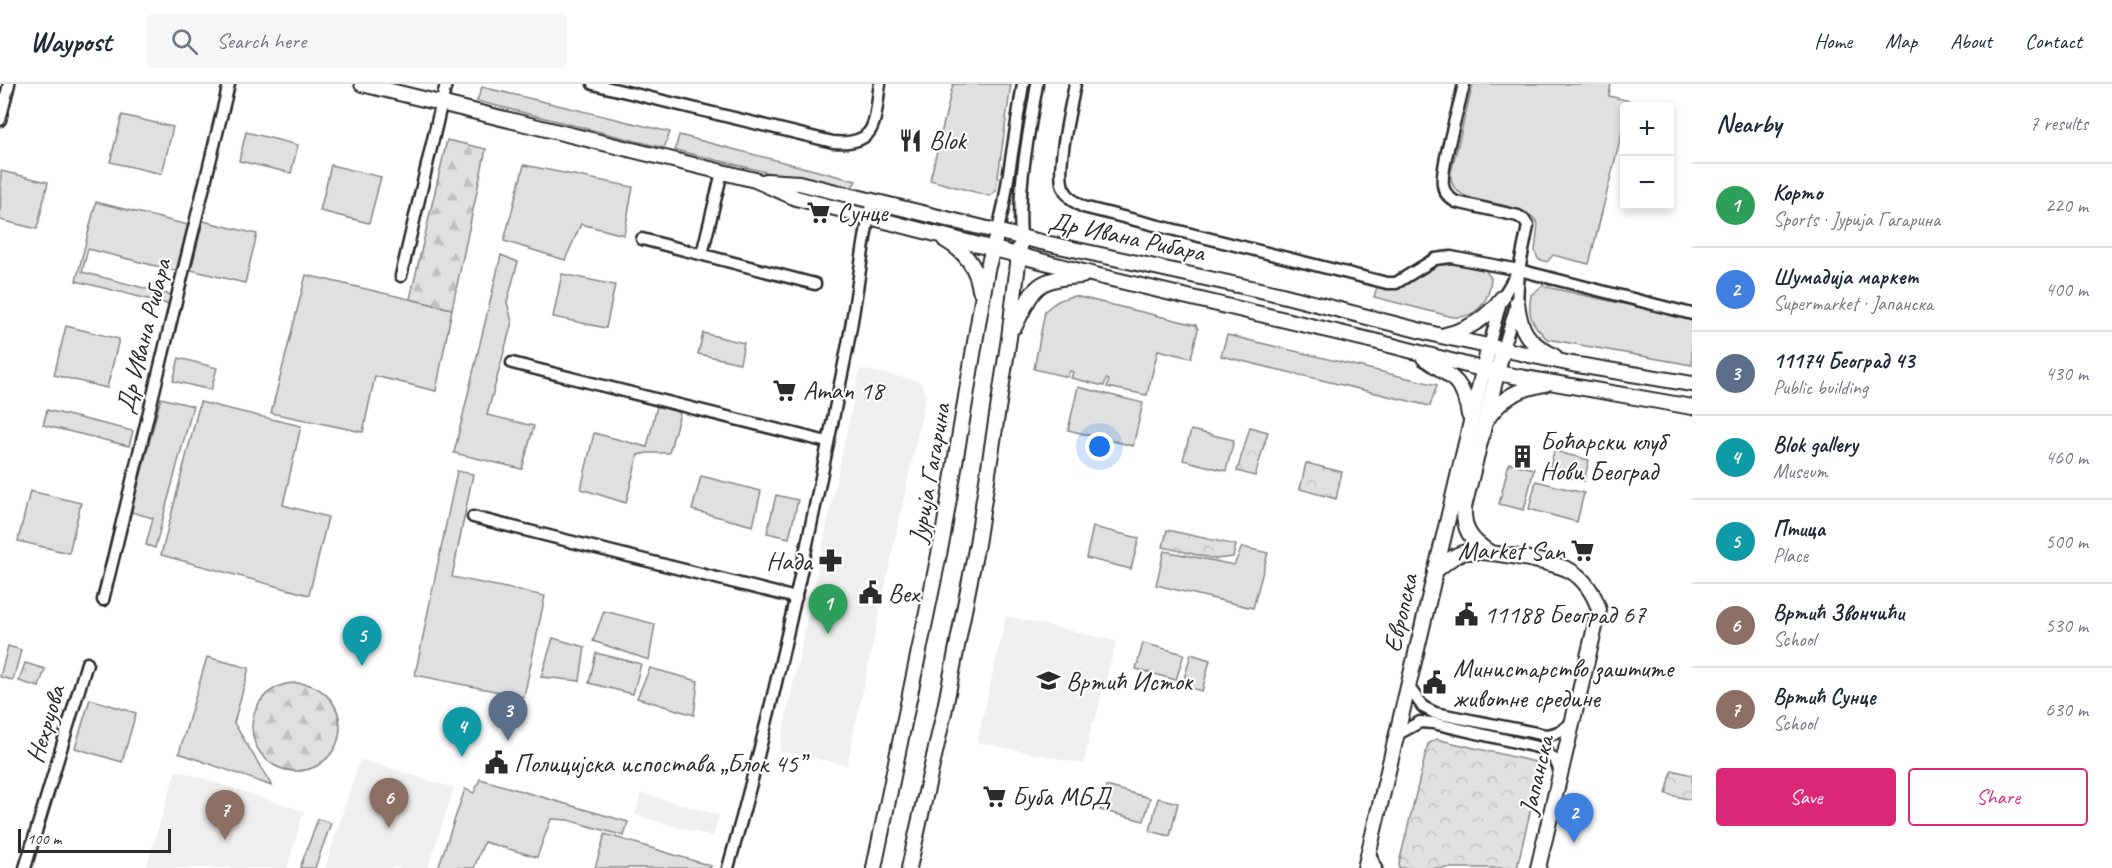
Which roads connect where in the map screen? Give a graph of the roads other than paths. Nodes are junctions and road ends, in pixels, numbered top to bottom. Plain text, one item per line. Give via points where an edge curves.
1 (9, 84) edge
2 (229, 84) edge
3 (362, 84) edge
4 (446, 84) edge
5 (593, 84) edge
6 (880, 84) edge
7 (1023, 84) edge
8 (1036, 84) edge
9 (1075, 84) edge
10 (1464, 84) edge
11 (441, 104) junction
12 (0, 120) edge
13 (722, 172) junction
14 (755, 180) junction
15 (872, 200) junction
16 (869, 216) junction
17 (998, 231) junction
18 (929, 232) junction
19 (1021, 237) junction
20 (642, 239) dead end
21 (993, 248) junction
22 (702, 254) junction
23 (1020, 256) junction
24 (1519, 270) junction
25 (1095, 275) junction
26 (401, 276) dead end
27 (815, 284) dead end
28 (1502, 298) junction
29 (1517, 302) junction
30 (982, 304) junction
31 (1692, 314) edge
32 (1441, 336) junction
33 (1009, 338) junction
34 (1489, 346) junction
35 (1503, 349) junction
36 (1415, 352) junction
37 (512, 363) dead end
38 (1572, 364) junction
39 (1490, 371) junction
40 (1564, 384) junction
41 (1692, 384) edge
42 (1692, 407) edge
43 (1476, 423) junction
44 (827, 441) junction
45 (473, 518) dead end
46 (1464, 518) joint
47 (1491, 553) junction
48 (1435, 571) junction
49 (796, 598) junction
50 (103, 600) dead end
51 (87, 663) dead end
52 (1408, 686) junction
53 (1573, 721) junction
54 (1396, 735) junction
55 (1561, 773) junction
56 (1369, 851) junction
57 (26, 868) edge
58 (728, 868) edge
59 (874, 868) edge
60 (911, 868) edge
61 (1365, 868) edge
62 (1376, 868) edge
63 (1538, 868) edge

1 - 12 street
2 - 50 street, Др Ивана Рибара
3 - 11 main road, Др Ивана Рибара
4 - 11 street
5 - 6 street via 833,142 852,143 866,137 873,125
7 - 17 street, Јурија Гагарина
8 - 19 street via 1022,180
9 - 24 street, Др Ивана Рибара via 1060,172 1066,193 1083,207 1387,283 1396,283 1445,257
10 - 24 street via 1443,186 1456,202 1524,220 1528,234
11 - 13 main road, Др Ивана Рибара
11 - 26 street
13 - 14 main road, Др Ивана Рибара
13 - 22 street
14 - 15 main road, Др Ивана Рибара via 799,183
14 - 16 main road, Др Ивана Рибара via 796,198
15 - 16 street
15 - 17 main road, Др Ивана Рибара
16 - 18 main road, Др Ивана Рибара
16 - 44 street
17 - 19 main road, Др Ивана Рибара
17 - 21 main road, Јурија Гагарина
18 - 21 main road, Др Ивана Рибара
18 - 30 main road via 955,246 974,266
19 - 23 main road
19 - 32 main road, Др Ивана Рибара via 1278,294
20 - 22 street
21 - 23 main road, Др Ивана Рибара
21 - 30 main road, Јурија Гагарина
22 - 27 street
23 - 25 main road, Др Ивана Рибара
23 - 33 main road
24 - 28 street
24 - 29 street
24 - 31 street, Др Ивана Рибара
25 - 33 main road via 1055,278 1040,286 1029,298
25 - 36 main road, Др Ивана Рибара
28 - 32 main road via 1473,326
28 - 34 street
29 - 35 street
29 - 38 main road via 1525,334 1540,349
30 - 59 main road, Јурија Гагарина via 944,535
32 - 34 main road, Др Ивана Рибара
33 - 60 main road via 977,544
34 - 35 main road, Др Ивана Рибара
34 - 39 main road
35 - 38 main road, Др Ивана Рибара
35 - 39 main road
36 - 39 main road, Др Ивана Рибара
36 - 43 main road via 1447,373 1461,388
37 - 44 street
38 - 41 main road, Др Ивана Рибара
39 - 40 main road, Др Ивана Рибара
39 - 43 main road, Европска
40 - 42 main road, Др Ивана Рибара
40 - 43 main road via 1544,384 1509,395
43 - 46 main road, Европска
43 - 48 main road, Европска
44 - 49 street
45 - 49 street
46 - 47 main road, Јапанска via 1468,533
47 - 48 main road, Јапанска via 1464,552
47 - 53 main road, Јапанска via 1568,570 1587,586 1597,603 1599,610
48 - 52 main road, Европска
49 - 58 street via 758,762
51 - 57 street, Нехруова
52 - 53 street via 1424,707 1435,713 1546,735 1559,732
52 - 54 main road, Европска
53 - 55 main road, Јапанска
54 - 55 street via 1420,722 1433,723 1541,748 1555,760
54 - 56 main road, Европска
55 - 63 main road, Јапанска
56 - 61 main road, Европска
56 - 62 street

